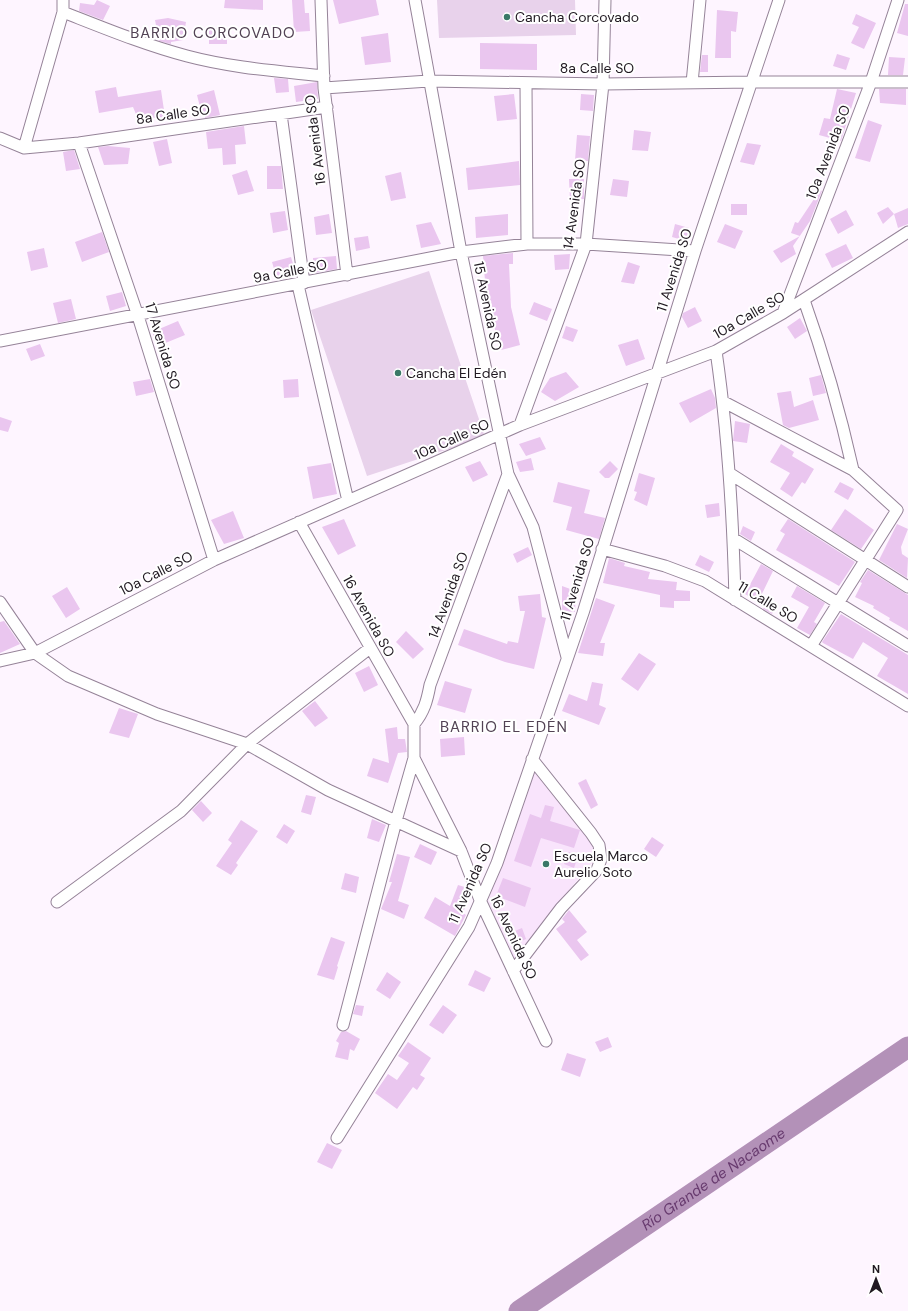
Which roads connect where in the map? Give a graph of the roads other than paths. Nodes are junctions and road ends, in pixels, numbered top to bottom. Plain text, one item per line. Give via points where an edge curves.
1 (63, 0) edge
2 (321, 0) edge
3 (415, 0) edge
4 (605, 0) edge
5 (700, 0) edge
6 (779, 0) edge
7 (898, 0) edge
8 (63, 12) junction
9 (324, 76) junction
10 (430, 81) junction
11 (526, 82) junction
12 (692, 82) junction
13 (752, 82) junction
14 (871, 82) junction
15 (908, 82) edge
16 (604, 84) junction
17 (324, 88) junction
18 (326, 107) junction
19 (281, 114) junction
20 (0, 138) edge
21 (79, 142) junction
22 (24, 148) junction
23 (908, 232) edge
24 (527, 244) junction
25 (586, 244) junction
26 (695, 251) junction
27 (461, 252) junction
28 (347, 275) junction
29 (301, 284) junction
30 (804, 300) junction
31 (783, 313) junction
32 (138, 316) junction
33 (0, 341) edge
34 (716, 350) junction
35 (656, 374) junction
36 (724, 402) junction
37 (520, 425) junction
38 (499, 434) junction
39 (853, 470) junction
40 (729, 473) junction
41 (508, 474) junction
42 (348, 501) junction
43 (299, 522) junction
44 (734, 539) junction
45 (602, 549) junction
46 (214, 560) junction
47 (866, 560) junction
48 (908, 587) edge
49 (735, 600) junction
50 (0, 602) edge
51 (839, 604) junction
52 (811, 646) junction
53 (908, 646) edge
54 (370, 648) junction
55 (35, 653) junction
56 (567, 657) junction
57 (0, 660) edge
58 (908, 706) edge
59 (414, 724) junction
60 (247, 744) junction
61 (414, 758) junction
62 (532, 759) junction
63 (396, 821) junction
64 (461, 851) junction
65 (480, 900) junction
66 (57, 902) dead end
67 (513, 972) junction
68 (342, 1025) dead end
69 (546, 1041) dead end
70 (337, 1138) dead end

1 - 8 street
2 - 9 street, 16 Avenida SO
3 - 10 street, 15 Avenida SO
4 - 16 street, 14 Avenida SO
5 - 12 street
6 - 13 street, 11 Avenida SO
7 - 14 street, 10a Avenida SO
8 - 9 street via 120,35 187,56 240,67
8 - 22 street
9 - 17 street, 16 Avenida SO
10 - 11 street, 8a Calle SO
10 - 17 street, 8a Calle SO
10 - 27 street, 15 Avenida SO
11 - 16 street, 8a Calle SO
11 - 24 street
12 - 13 street, 8a Calle SO
12 - 16 street, 8a Calle SO
13 - 14 street, 8a Calle SO
13 - 26 street, 11 Avenida SO
14 - 15 street, 8a Calle SO
14 - 31 street, 10a Avenida SO
16 - 25 street, 14 Avenida SO
17 - 18 street, 16 Avenida SO
18 - 19 street, 8a Calle SO
18 - 28 street, 16 Avenida SO
19 - 21 street, 8a Calle SO
19 - 29 street
20 - 22 street
21 - 22 street, 8a Calle SO
21 - 32 street, 17 Avenida SO
23 - 30 street, 10a Calle SO
24 - 25 street, 9a Calle SO
24 - 27 street, 9a Calle SO
25 - 26 street, 9a Calle SO
25 - 37 street, 14 Avenida SO
26 - 35 street, 11 Avenida SO
27 - 28 street, 9a Calle SO
27 - 38 street, 15 Avenida SO
28 - 29 street, 9a Calle SO
29 - 32 street, 9a Calle SO
29 - 42 street
30 - 31 street, 10a Calle SO
30 - 39 street via 824,356
31 - 34 street, 10a Calle SO
32 - 33 street, 9a Calle SO
32 - 46 street, 17 Avenida SO
34 - 35 street, 10a Calle SO
34 - 36 street
35 - 37 street, 10a Calle SO
35 - 45 street, 11 Avenida SO
36 - 39 street
36 - 40 street
37 - 38 street, 10a Calle SO
38 - 41 street, 15 Avenida SO
38 - 42 street, 10a Calle SO
39 - 47 street via 897,510
40 - 44 street
40 - 47 street
41 - 56 street, 15 Avenida SO via 533,527
41 - 59 street, 14 Avenida SO via 430,685 426,704
42 - 43 street, 10a Calle SO
43 - 46 street, 10a Calle SO
43 - 54 street, 16 Avenida SO
44 - 49 street
44 - 51 street
45 - 49 street, 11 Calle SO via 665,566 705,581
45 - 56 street, 11 Avenida SO
46 - 55 street, 10a Calle SO
47 - 48 street
47 - 51 street
49 - 52 street, 11 Calle SO
50 - 55 street
51 - 52 street
51 - 53 street
52 - 58 street, 11 Calle SO
54 - 59 street, 16 Avenida SO
54 - 60 street
55 - 57 street, 10a Calle SO
55 - 60 street via 68,676 157,714
56 - 62 street, 11 Avenida SO
59 - 61 street
60 - 63 street via 328,790
60 - 66 street via 181,811
61 - 63 street
61 - 64 street, 16 Avenida SO
62 - 65 street, 11 Avenida SO via 498,863
62 - 67 street via 592,833 601,859 597,870 561,908
63 - 64 street
63 - 68 street
64 - 65 street, 16 Avenida SO
65 - 67 street, 16 Avenida SO
65 - 70 street, 11 Avenida SO via 469,926
67 - 69 street, 16 Avenida SO

